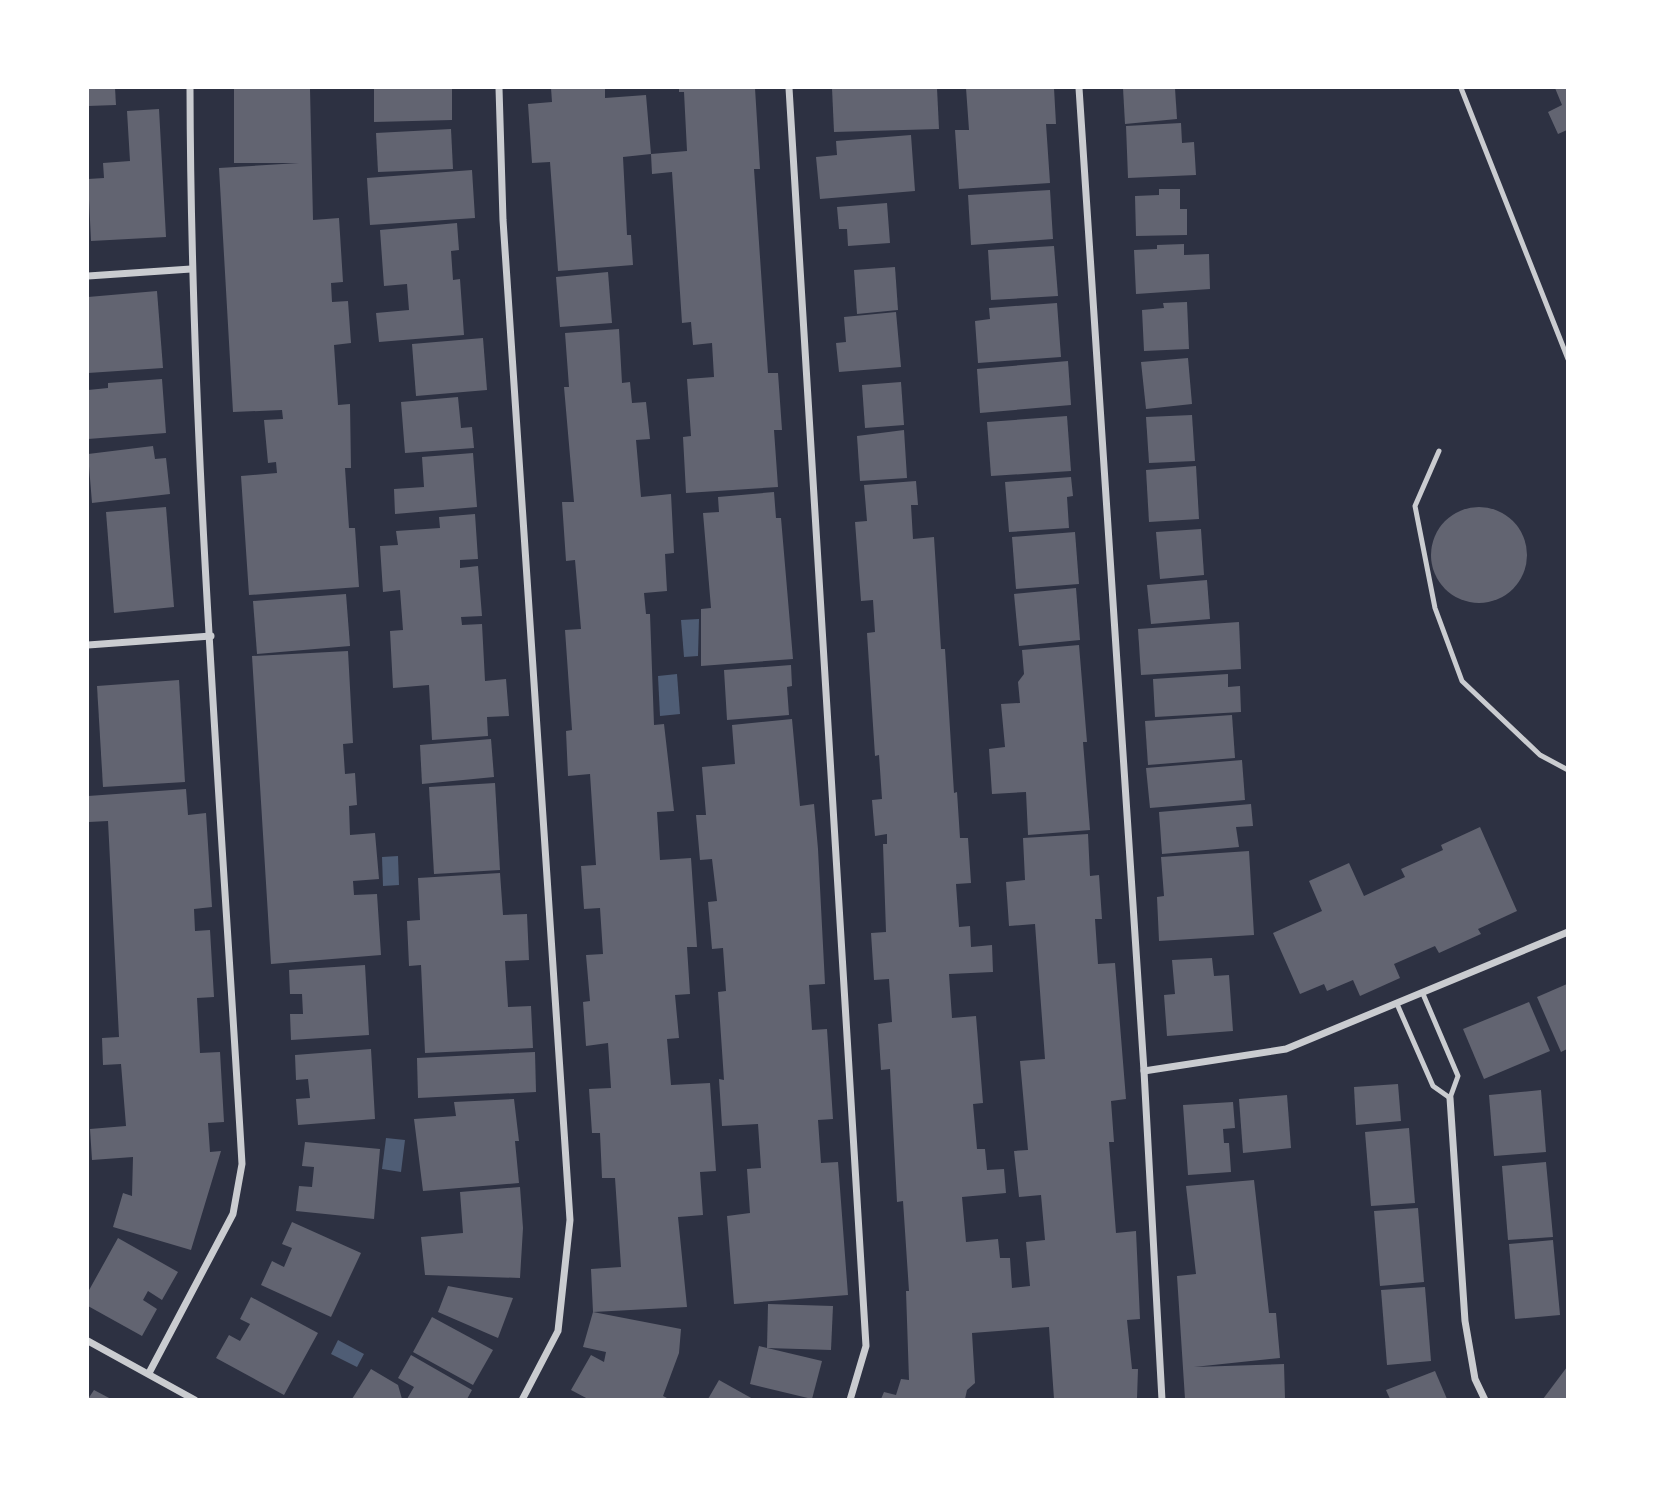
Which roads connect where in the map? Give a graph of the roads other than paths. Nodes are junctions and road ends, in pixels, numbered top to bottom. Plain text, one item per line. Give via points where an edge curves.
1 (190, 88) edge
2 (499, 88) edge
3 (789, 88) edge
4 (1079, 88) edge
5 (1461, 88) edge
6 (191, 270) junction
7 (88, 276) edge
8 (1567, 359) edge
9 (1439, 451) dead end
10 (211, 636) junction
11 (88, 645) edge
12 (1567, 770) edge
13 (1567, 932) edge
14 (1423, 994) junction
15 (1397, 1004) junction
16 (1144, 1071) junction
17 (1450, 1098) junction
18 (88, 1341) edge
19 (149, 1373) junction
20 (195, 1399) edge
21 (522, 1399) edge
22 (850, 1399) edge
23 (1162, 1399) edge
24 (1485, 1399) edge

1 - 6 street
2 - 21 street via 503,220 570,1220 558,1331
3 - 22 street via 866,1346
4 - 16 street
5 - 8 lane
6 - 7 street
6 - 10 street
9 - 12 lane via 1415,506 1435,608 1462,681 1540,755
10 - 11 street
10 - 19 street via 242,1164 233,1214
13 - 14 street
14 - 15 street
14 - 17 lane via 1458,1076
15 - 16 street via 1286,1049
15 - 17 lane via 1433,1086
16 - 23 street
17 - 24 street via 1465,1321 1475,1379
18 - 19 street
19 - 20 street

